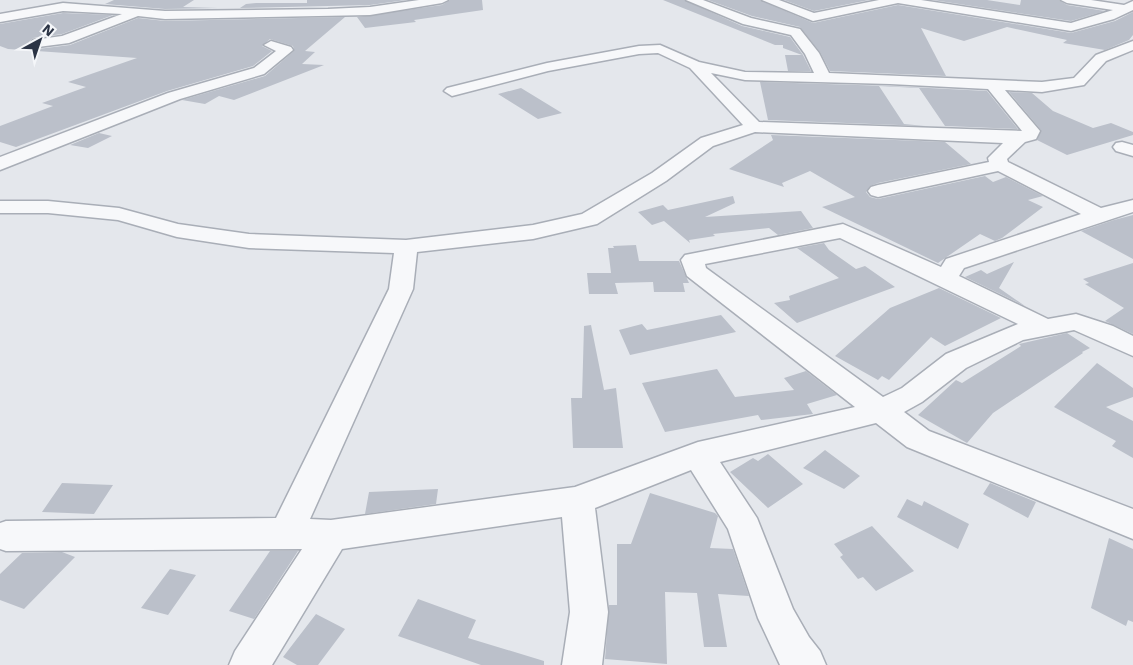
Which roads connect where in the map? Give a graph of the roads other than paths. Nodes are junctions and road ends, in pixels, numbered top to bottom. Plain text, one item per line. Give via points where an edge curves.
1 (442, 0) edge
2 (692, 0) edge
3 (768, 0) edge
4 (898, 0) edge
5 (1067, 0) edge
6 (162, 2) dead end
7 (308, 7) edge
8 (1127, 12) edge
9 (137, 13) junction
10 (0, 18) edge
11 (813, 18) junction
12 (772, 26) junction
13 (38, 43) dead end
14 (1133, 45) edge
15 (695, 65) junction
16 (824, 78) junction
17 (993, 85) junction
18 (452, 91) dead end
19 (754, 127) junction
20 (1019, 138) junction
21 (0, 164) edge
22 (1000, 165) junction
23 (878, 191) dead end
24 (1133, 206) edge
25 (0, 207) edge
26 (1099, 215) junction
27 (406, 246) junction
28 (943, 277) junction
29 (1044, 327) junction
30 (1133, 347) edge
31 (881, 411) junction
32 (698, 454) junction
33 (577, 501) junction
34 (1133, 524) edge
35 (286, 533) junction
36 (331, 535) junction
37 (6, 536) dead end
38 (249, 665) edge
39 (582, 665) edge
40 (806, 665) edge

1 - 7 street via 370,11
2 - 12 street via 747,21
3 - 11 street
4 - 8 street via 1062,27
4 - 11 street
5 - 8 street
6 - 9 street
7 - 9 street via 290,14
7 - 21 street via 271,44 286,50 259,71 174,96
9 - 10 street via 63,7
9 - 13 street via 64,40
11 - 12 street
12 - 16 street via 795,32 812,53
14 - 17 street via 1101,58 1079,82 1042,87
15 - 16 street via 745,76
15 - 18 street via 660,49 639,50
15 - 19 street
16 - 17 street
17 - 20 street via 1031,131 1030,135
19 - 20 street
19 - 27 street via 707,142 659,177 589,219 533,232
20 - 22 street via 999,154
22 - 23 street
22 - 26 street
24 - 26 street
25 - 27 street via 48,207 119,214 176,230 249,241
26 - 28 street via 954,264
27 - 35 street via 401,290
28 - 29 street
28 - 31 street via 843,231 693,260 695,271
29 - 30 street via 1076,322
29 - 31 street via 1016,333 956,361 912,395
31 - 32 street
31 - 34 street via 918,439
32 - 33 street
32 - 40 street via 744,528 765,587 794,652
33 - 36 street
33 - 39 street via 589,612
35 - 36 street
35 - 37 street
36 - 38 street

